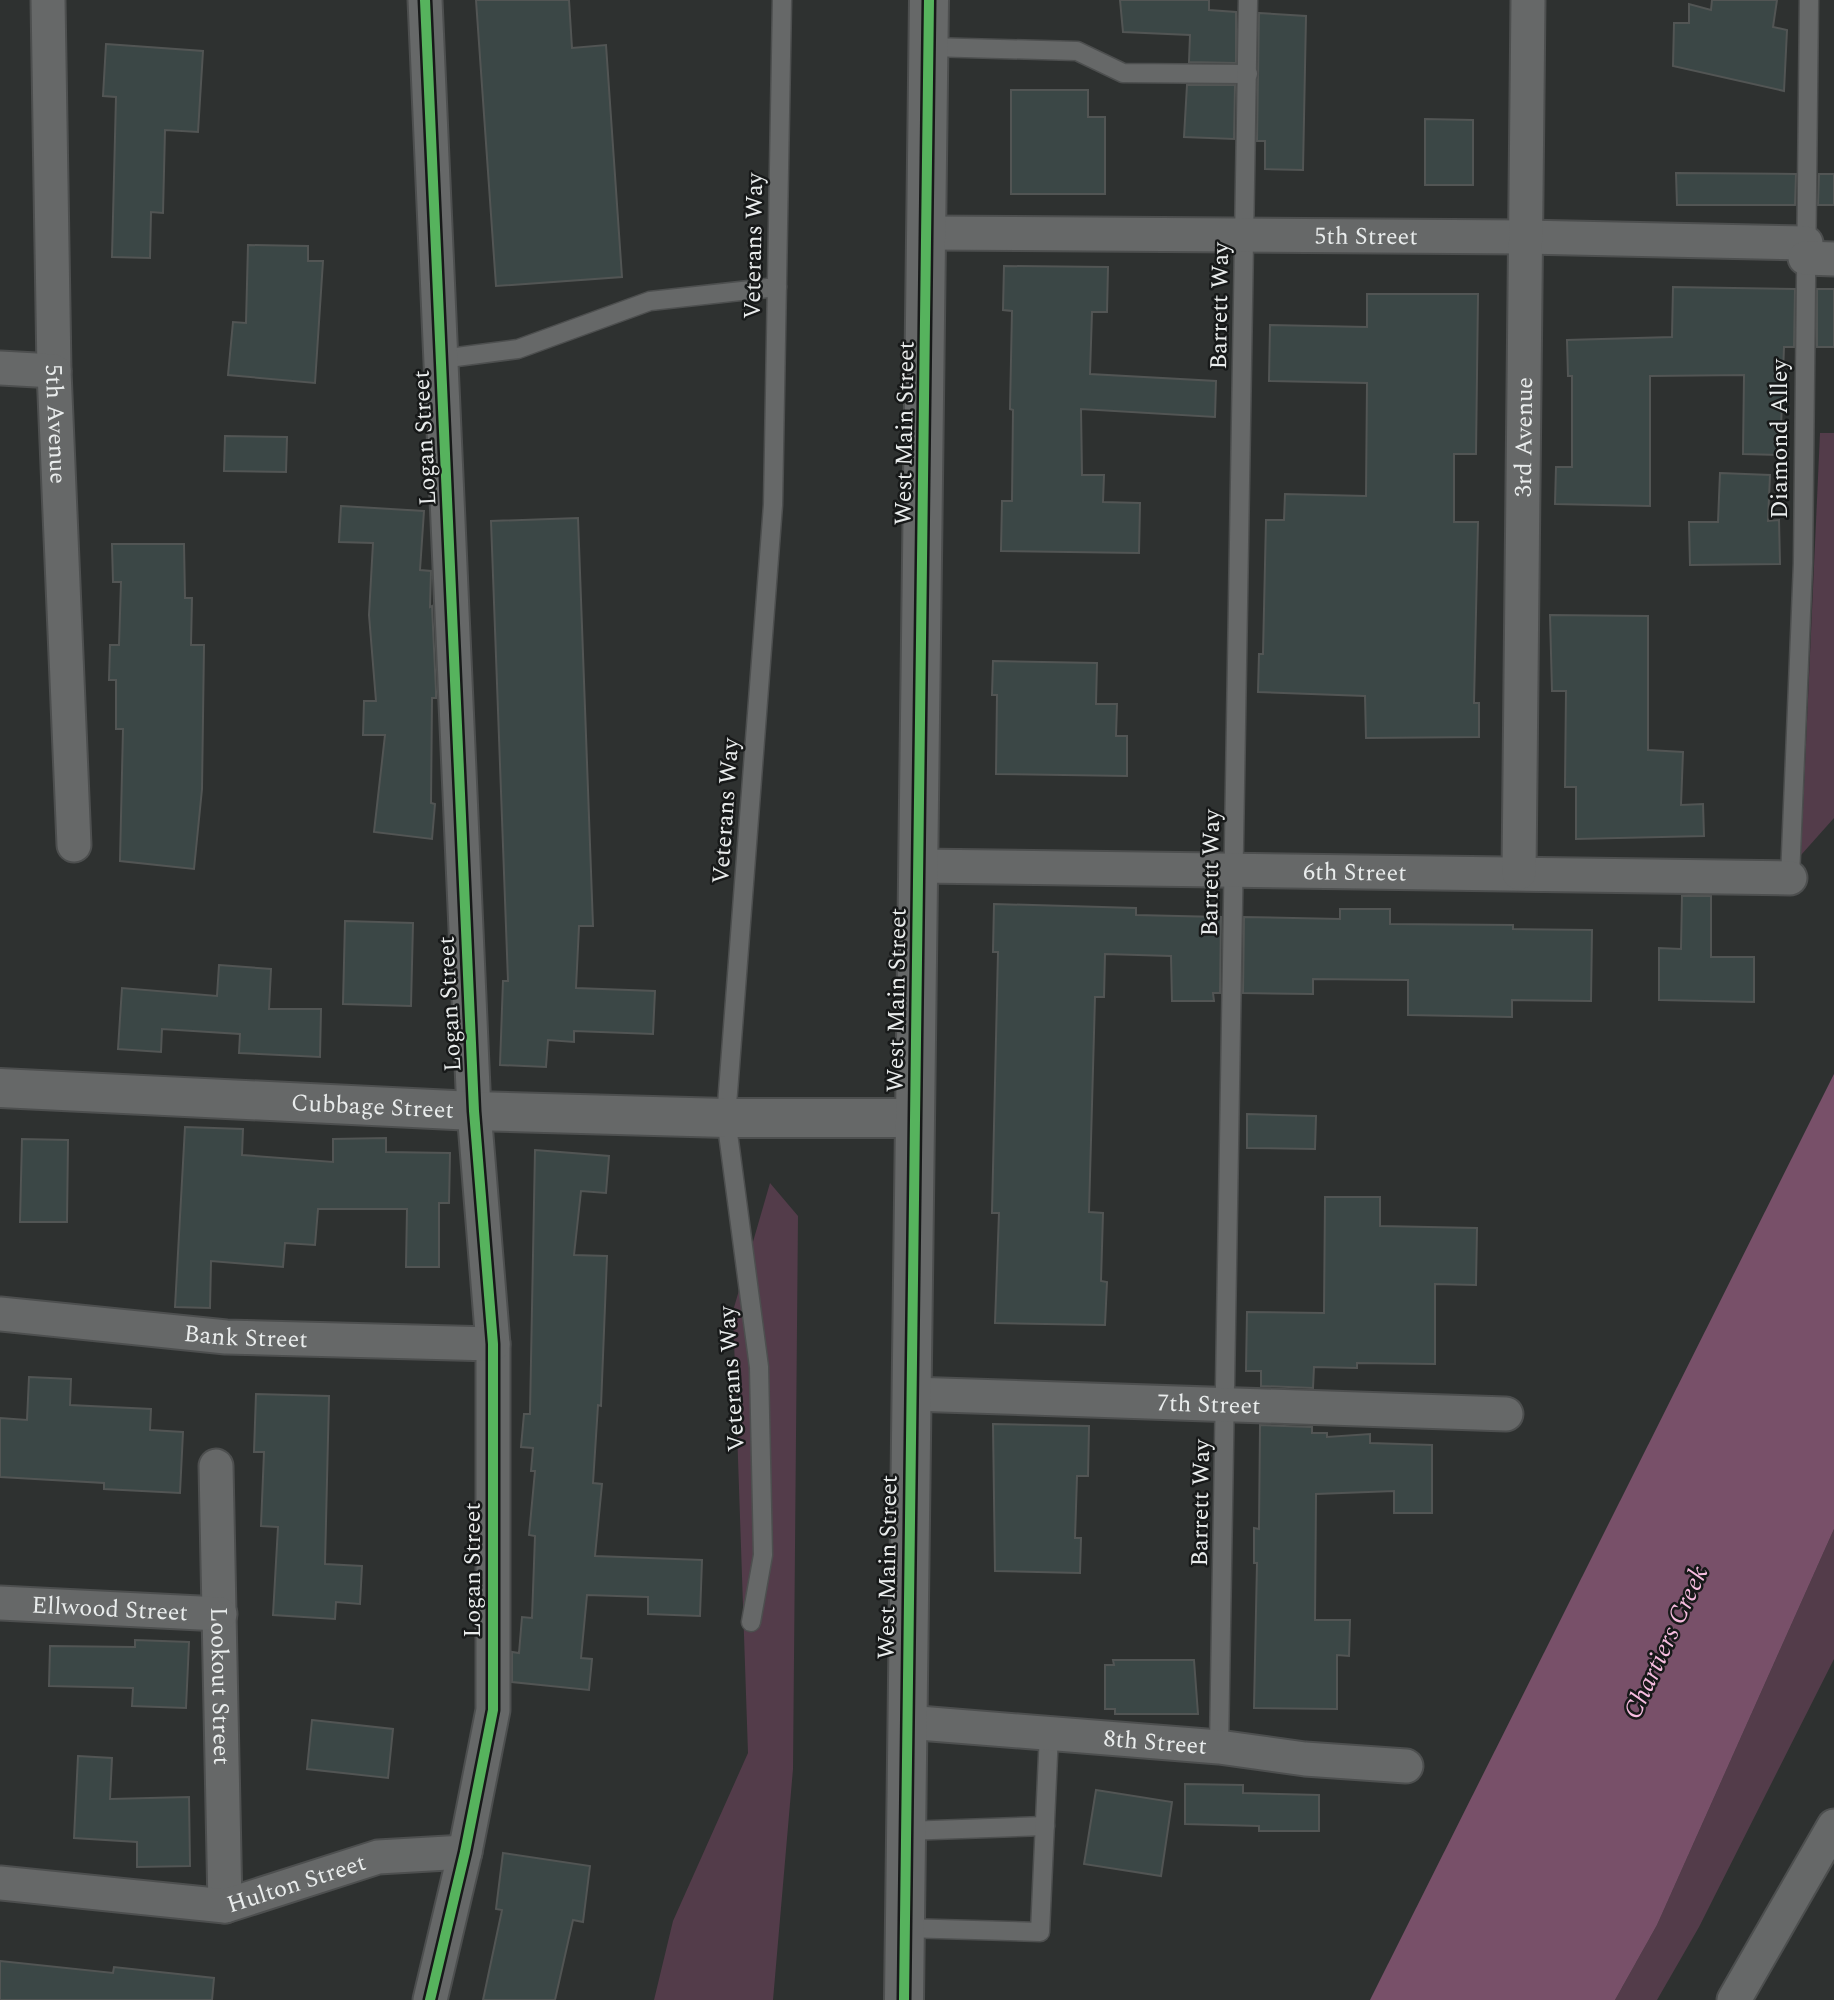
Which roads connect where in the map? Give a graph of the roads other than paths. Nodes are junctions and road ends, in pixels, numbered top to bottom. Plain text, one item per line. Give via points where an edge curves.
1 (48, 0) edge
2 (425, 0) edge
3 (782, 0) edge
4 (929, 0) edge
5 (1248, 0) edge
6 (1528, 0) edge
7 (1809, 0) edge
8 (929, 47) junction
9 (1248, 74) junction
10 (927, 233) junction
11 (1245, 237) junction
12 (1525, 237) junction
13 (1815, 253) edge
14 (776, 288) junction
15 (441, 359) junction
16 (0, 368) edge
17 (54, 370) junction
18 (74, 845) dead end
19 (919, 866) junction
20 (1234, 870) junction
21 (1519, 873) junction
22 (1790, 878) joint
23 (0, 1088) edge
24 (474, 1111) junction
25 (726, 1118) junction
26 (914, 1118) junction
27 (0, 1314) edge
28 (494, 1344) junction
29 (911, 1394) junction
30 (1227, 1403) junction
31 (1506, 1414) dead end
32 (216, 1466) dead end
33 (0, 1603) edge
34 (220, 1614) junction
35 (751, 1622) dead end
36 (906, 1722) junction
37 (1049, 1733) junction
38 (1219, 1747) junction
39 (1406, 1766) dead end
40 (1045, 1826) junction
41 (1834, 1826) edge
42 (905, 1831) junction
43 (465, 1852) junction
44 (0, 1883) edge
45 (225, 1906) junction
46 (904, 1928) junction
47 (430, 2000) edge
48 (904, 2000) edge
49 (1734, 2000) edge

1 - 17 street, 5th Avenue
2 - 15 street, Logan Street
3 - 14 lane, Veterans Way
4 - 8 main road, West Main Street
5 - 9 lane, Barrett Way
6 - 12 street, 3rd Avenue
7 - 13 lane, Diamond Alley
8 - 9 lane via 1077,51 1123,73
8 - 10 main road, West Main Street
9 - 11 lane, Barrett Way
10 - 11 street, 5th Street
10 - 19 main road, West Main Street
11 - 12 street, 5th Street
11 - 20 lane, Barrett Way
12 - 13 street, 5th Street
12 - 21 street, 3rd Avenue
13 - 22 lane, Diamond Alley
14 - 15 lane via 650,301 518,349
14 - 25 lane, Veterans Way via 773,505
15 - 24 street, Logan Street
16 - 17 street
17 - 18 street, 5th Avenue
19 - 20 street, 6th Street
19 - 26 main road, West Main Street
20 - 21 street, 6th Street
20 - 30 lane, Barrett Way
21 - 22 street, 6th Street
23 - 24 main road, Cubbage Street
24 - 25 main road, Cubbage Street
24 - 28 street, Logan Street
25 - 26 main road, Cubbage Street
25 - 35 lane, Veterans Way via 759,1367 763,1555
26 - 29 main road, West Main Street
27 - 28 street, Bank Street via 226,1337
28 - 43 street, Logan Street via 494,1710
29 - 30 street, 7th Street
29 - 36 main road, West Main Street
30 - 31 street, 7th Street
30 - 38 lane, Barrett Way
32 - 34 street, Lookout Street
33 - 34 street, Ellwood Street
34 - 45 street, Lookout Street
36 - 37 street, 8th Street
36 - 42 main road, West Main Street
37 - 38 street, 8th Street
37 - 40 lane
38 - 39 street, 8th Street
40 - 42 lane
40 - 46 lane via 1040,1933
41 - 49 street
42 - 46 main road, West Main Street
43 - 45 street, Hulton Street via 378,1857
43 - 47 street, Logan Street
44 - 45 street, Hulton Street
46 - 48 main road, West Main Street

